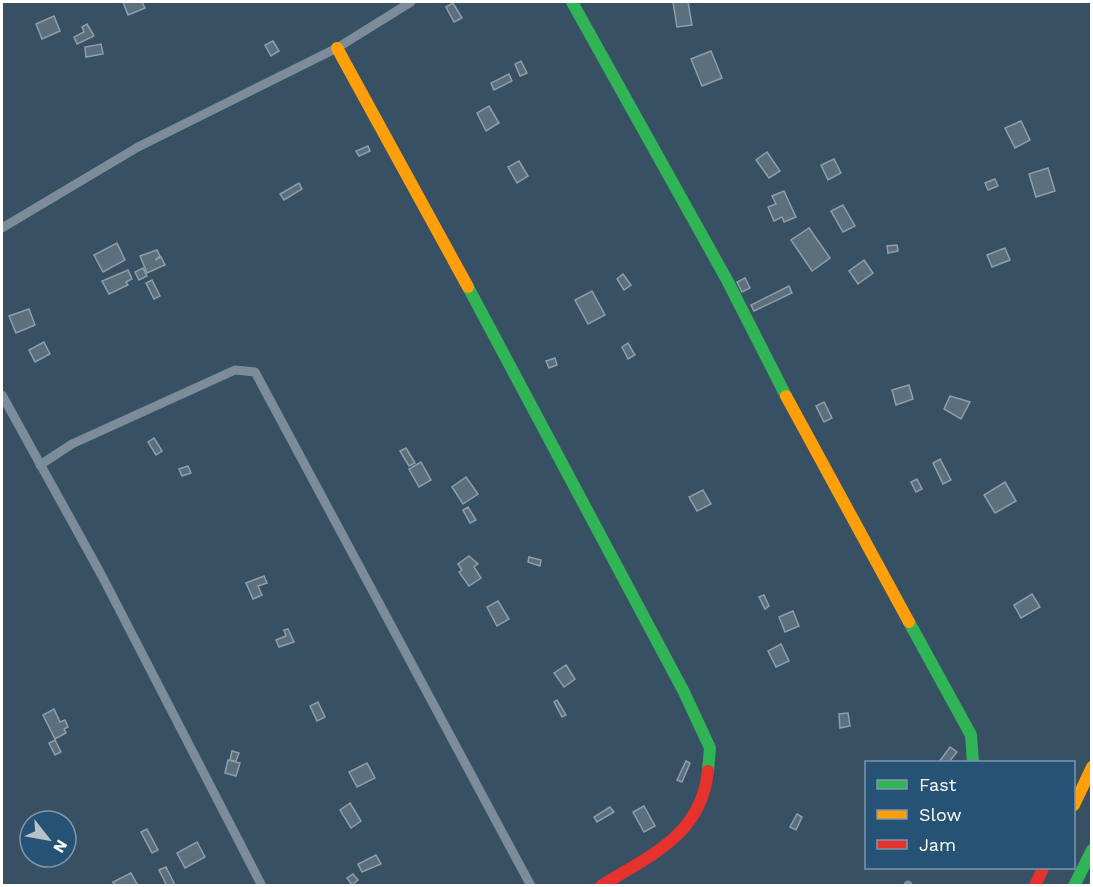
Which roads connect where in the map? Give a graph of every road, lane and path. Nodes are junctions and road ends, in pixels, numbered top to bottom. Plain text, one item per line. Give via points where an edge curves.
1 (411, 2) edge
2 (572, 2) edge
3 (337, 48) junction
4 (2, 228) edge
5 (2, 395) edge
6 (40, 465) junction
7 (973, 761) edge
8 (1092, 767) edge
9 (1075, 803) edge
10 (1092, 850) edge
11 (1042, 869) edge
12 (262, 885) edge
13 (531, 885) edge
14 (601, 885) edge
15 (1035, 885) edge
16 (1074, 885) edge

1 - 3 street
2 - 7 main road via 727,280 814,451 971,735
3 - 4 street via 138,147
3 - 14 main road via 519,380 710,748 698,809 674,841
5 - 6 street
6 - 12 street
6 - 13 street via 72,444 236,370 255,372
8 - 9 main road
10 - 16 main road
11 - 15 main road

